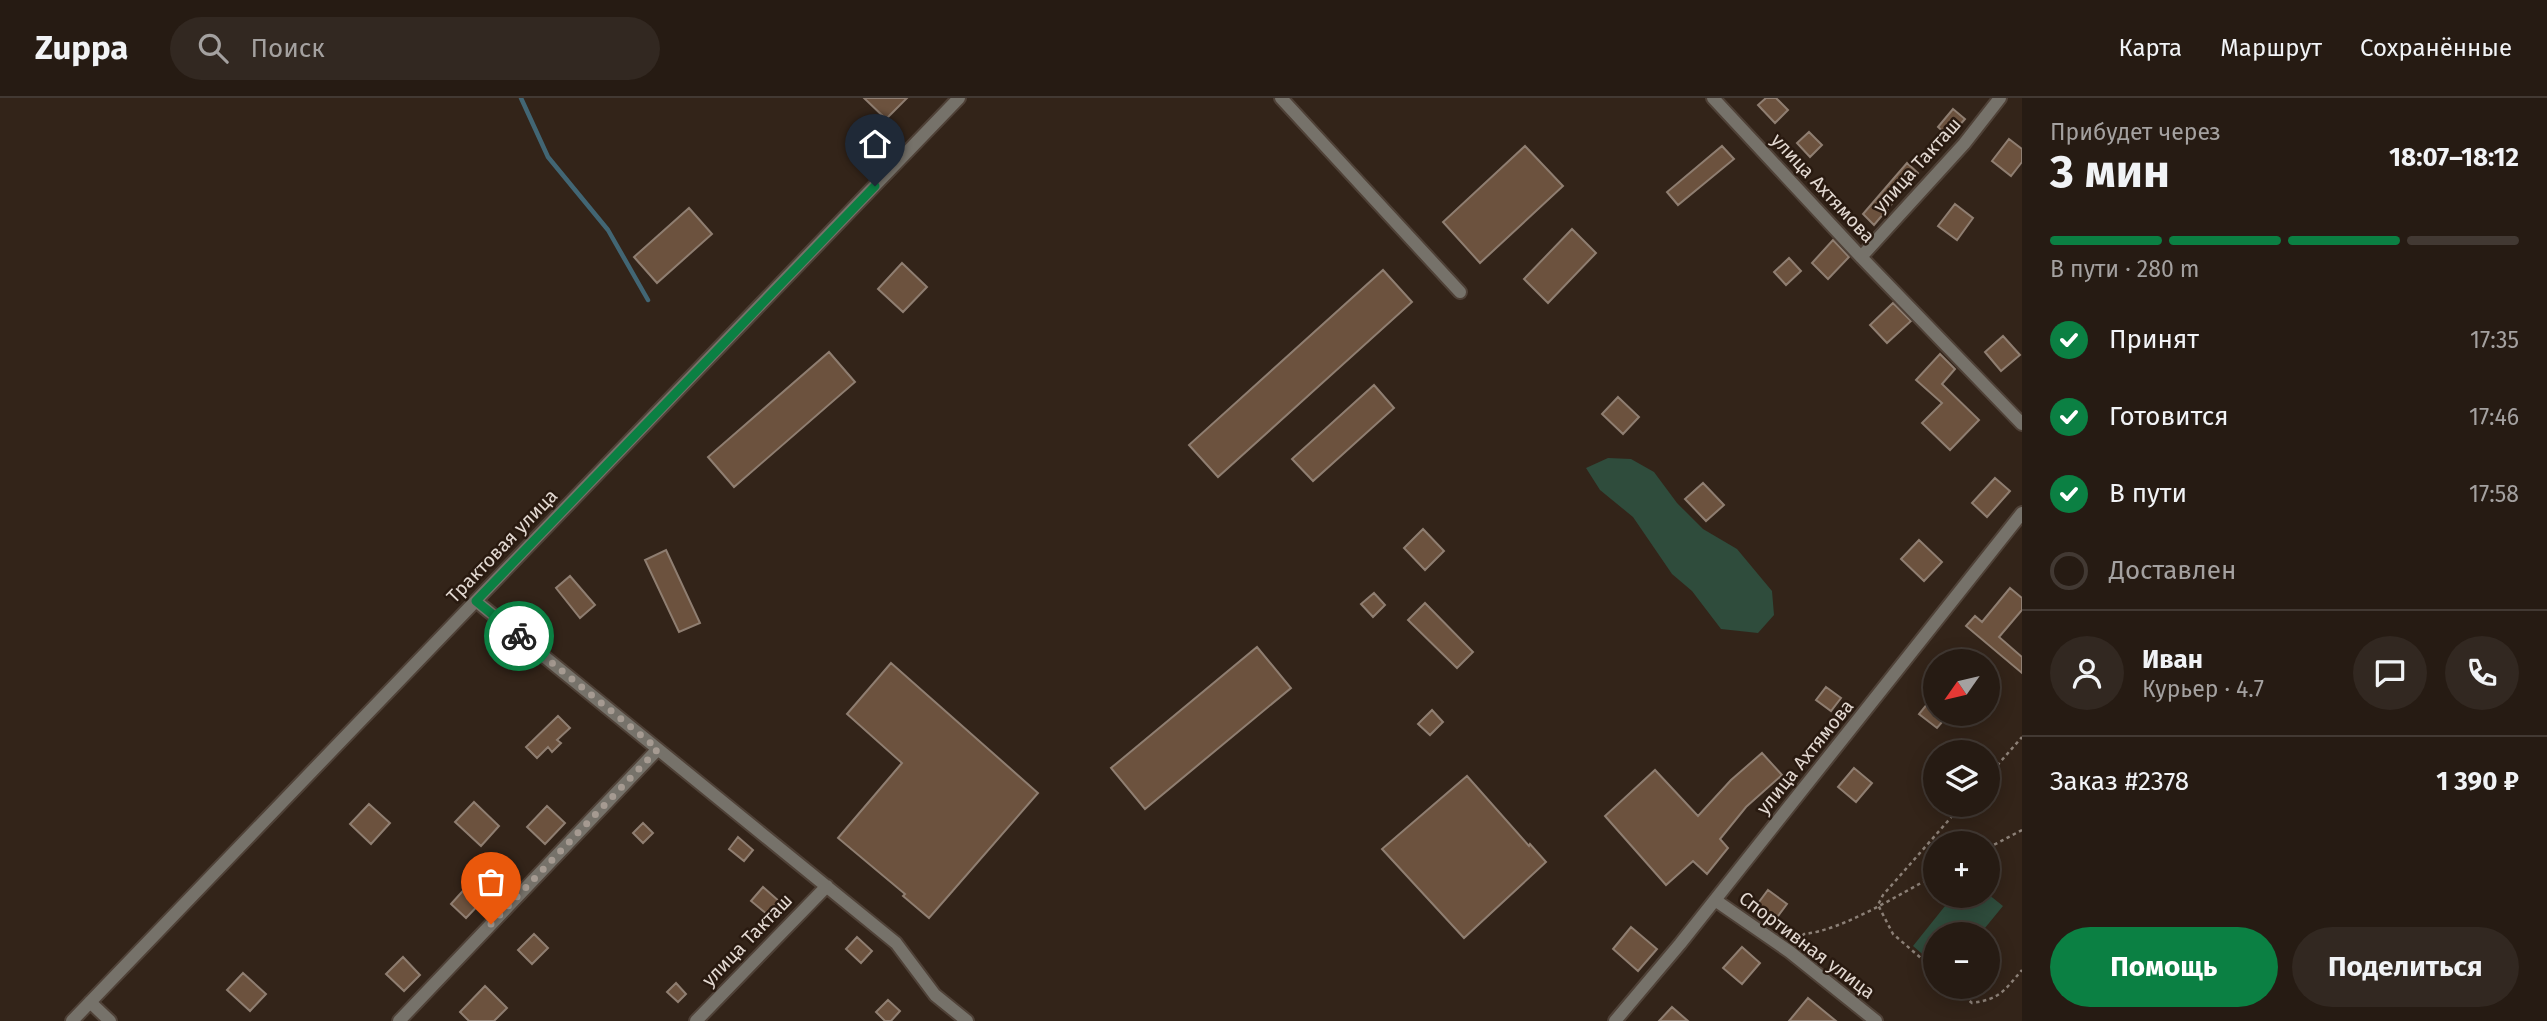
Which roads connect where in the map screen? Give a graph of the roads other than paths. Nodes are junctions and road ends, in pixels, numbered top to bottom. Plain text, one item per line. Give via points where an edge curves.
1 (959, 98) edge
2 (1281, 98) edge
3 (1713, 98) edge
4 (2000, 98) edge
5 (1861, 257) junction
6 (1460, 292) dead end
7 (2022, 424) edge
8 (2022, 513) edge
9 (476, 601) junction
10 (658, 749) junction
11 (827, 886) junction
12 (1715, 900) junction
13 (90, 1002) junction
14 (72, 1021) edge
15 (110, 1021) edge
16 (398, 1021) edge
17 (696, 1021) edge
18 (967, 1021) edge
19 (1615, 1021) edge
20 (1876, 1021) edge

1 - 9 street, Трактовая улица
2 - 6 street
3 - 5 street, улица Ахтямова
4 - 5 street, улица Такташ
5 - 7 street, улица Ахтямова
8 - 12 street, улица Ахтямова
9 - 10 street
9 - 13 street, Трактовая улица
10 - 11 street
10 - 16 street
11 - 17 street, улица Такташ
11 - 18 street via 896,943 935,995
12 - 19 street, улица Ахтямова
12 - 20 street, Спортивная улица
13 - 14 street, Трактовая улица
13 - 15 street

